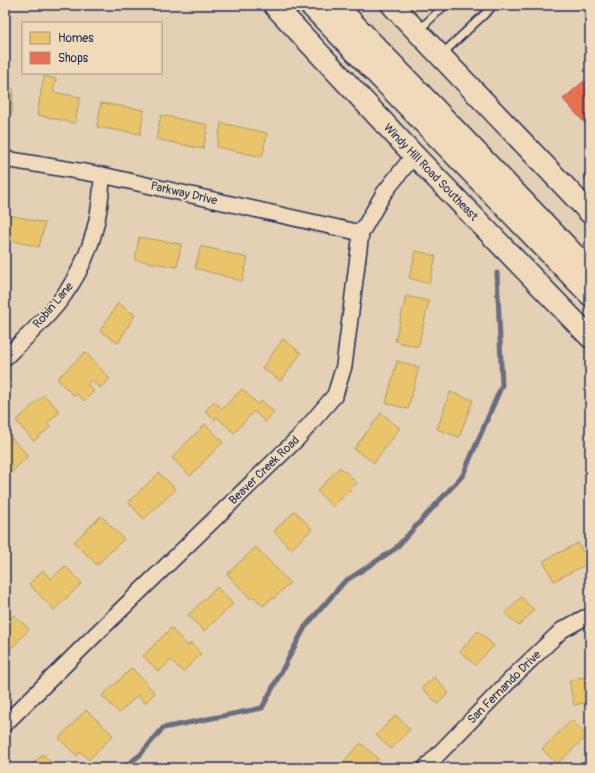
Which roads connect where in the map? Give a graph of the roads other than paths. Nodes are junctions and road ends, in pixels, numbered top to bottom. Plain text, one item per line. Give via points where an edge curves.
1 (274, 5) edge
2 (310, 5) edge
3 (336, 5) edge
4 (445, 5) edge
5 (492, 5) edge
6 (396, 6) edge
7 (417, 32) junction
8 (440, 56) junction
9 (414, 156) junction
10 (5, 159) edge
11 (102, 175) junction
12 (590, 213) edge
13 (361, 234) junction
14 (590, 271) edge
15 (590, 295) edge
16 (590, 337) edge
17 (5, 358) edge
18 (590, 618) edge
19 (5, 724) edge
20 (425, 768) edge

1 - 9 main road, Windy Hill Road Southeast
2 - 15 main road
3 - 14 main road
4 - 7 lane
5 - 8 lane
6 - 7 main road
7 - 8 main road
8 - 12 main road
9 - 13 street, Beaver Creek Road via 384,193
9 - 16 main road, Windy Hill Road Southeast
10 - 11 street, Parkway Drive
11 - 13 street, Parkway Drive
11 - 17 street, Robin Lane via 94,235 75,279 61,299
13 - 19 street, Beaver Creek Road via 344,366 335,395 298,438
18 - 20 street, San Fernando Drive via 584,618 562,630 517,672

